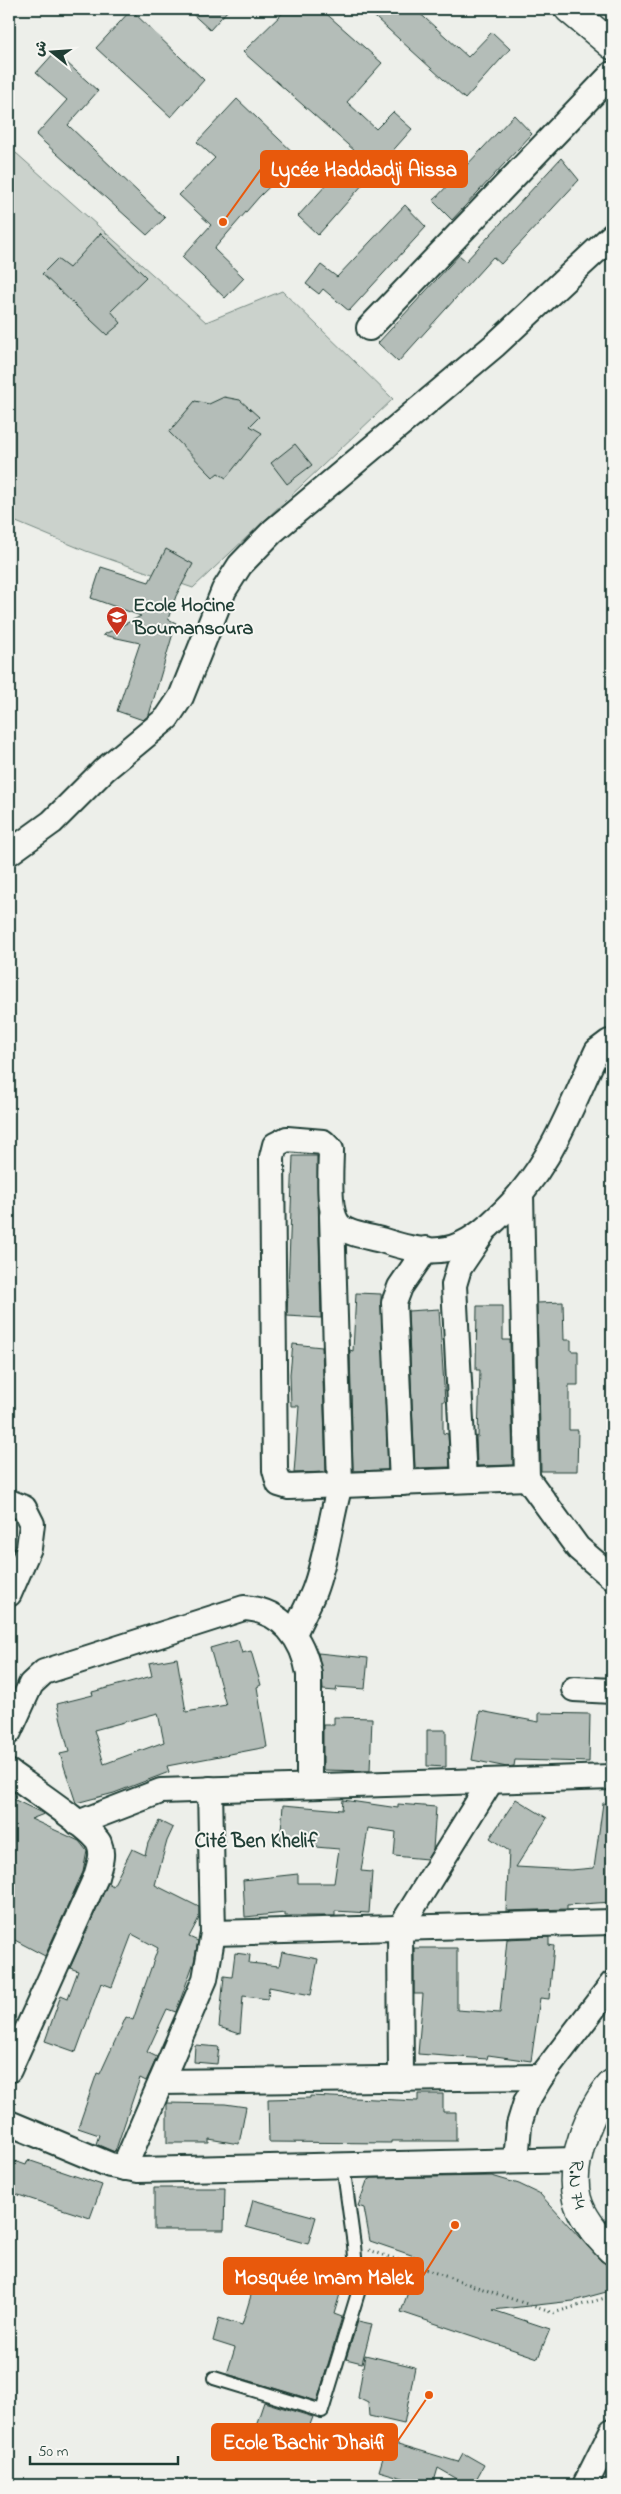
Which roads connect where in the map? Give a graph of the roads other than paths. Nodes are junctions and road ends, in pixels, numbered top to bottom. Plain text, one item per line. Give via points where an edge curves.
1 (569, 9) edge
2 (612, 45) edge
3 (612, 74) edge
4 (612, 236) edge
5 (369, 328) dead end
6 (9, 852) edge
7 (612, 1045) edge
8 (521, 1194) junction
9 (332, 1216) junction
10 (484, 1230) junction
11 (426, 1249) junction
12 (527, 1478) junction
13 (464, 1480) junction
14 (402, 1482) junction
15 (340, 1485) junction
16 (9, 1502) edge
17 (612, 1577) edge
18 (9, 1594) edge
19 (294, 1634) junction
20 (574, 1689) dead end
21 (612, 1692) edge
22 (9, 1732) edge
23 (9, 1772) edge
24 (612, 1777) edge
25 (491, 1780) junction
26 (308, 1785) junction
27 (210, 1789) junction
28 (78, 1822) junction
29 (612, 1922) edge
30 (400, 1928) junction
31 (213, 1933) junction
32 (612, 1984) edge
33 (9, 2070) edge
34 (541, 2077) junction
35 (401, 2078) junction
36 (161, 2082) junction
37 (612, 2084) edge
38 (9, 2123) edge
39 (576, 2160) junction
40 (516, 2161) junction
41 (343, 2165) junction
42 (124, 2168) junction
43 (612, 2250) edge
44 (214, 2378) dead end
45 (612, 2431) edge
46 (585, 2485) edge

1 - 2 main road
3 - 5 street
4 - 6 street via 495,345 273,531 240,565 224,590 181,697 167,718 104,770 52,822
7 - 8 street via 609,1042 597,1051 548,1158
8 - 10 street
8 - 12 street
9 - 11 street via 342,1228 411,1249
9 - 15 street
9 - 15 street via 331,1150 323,1142 287,1140 275,1145 272,1158 275,1470 280,1484 289,1487
10 - 11 street via 463,1244 441,1250
10 - 13 street via 459,1268 454,1285
11 - 14 street via 400,1287 394,1303
12 - 13 street
12 - 17 street via 578,1548
13 - 14 street
14 - 15 street
15 - 19 street via 324,1559 314,1591
16 - 18 street via 24,1508 32,1524 29,1548
19 - 22 street via 272,1613 244,1608 59,1666 44,1672 31,1684
19 - 26 street via 306,1657 310,1674
20 - 21 street
23 - 28 street
24 - 25 street
25 - 26 street
25 - 30 street
26 - 27 street
27 - 28 street via 161,1791
27 - 31 street
28 - 33 street via 99,1842 102,1855 96,1877
29 - 30 street
30 - 31 street
30 - 35 street
31 - 36 street via 205,1979
32 - 34 street
34 - 35 street
34 - 40 street via 526,2102 519,2125
35 - 36 street
36 - 42 street
37 - 39 main road, R.N 74 via 592,2115
38 - 42 street
39 - 40 street
39 - 43 main road, R.N 74 via 573,2184 581,2212 594,2232
40 - 41 street
41 - 42 street
41 - 44 lane via 358,2293 322,2411
45 - 46 street

